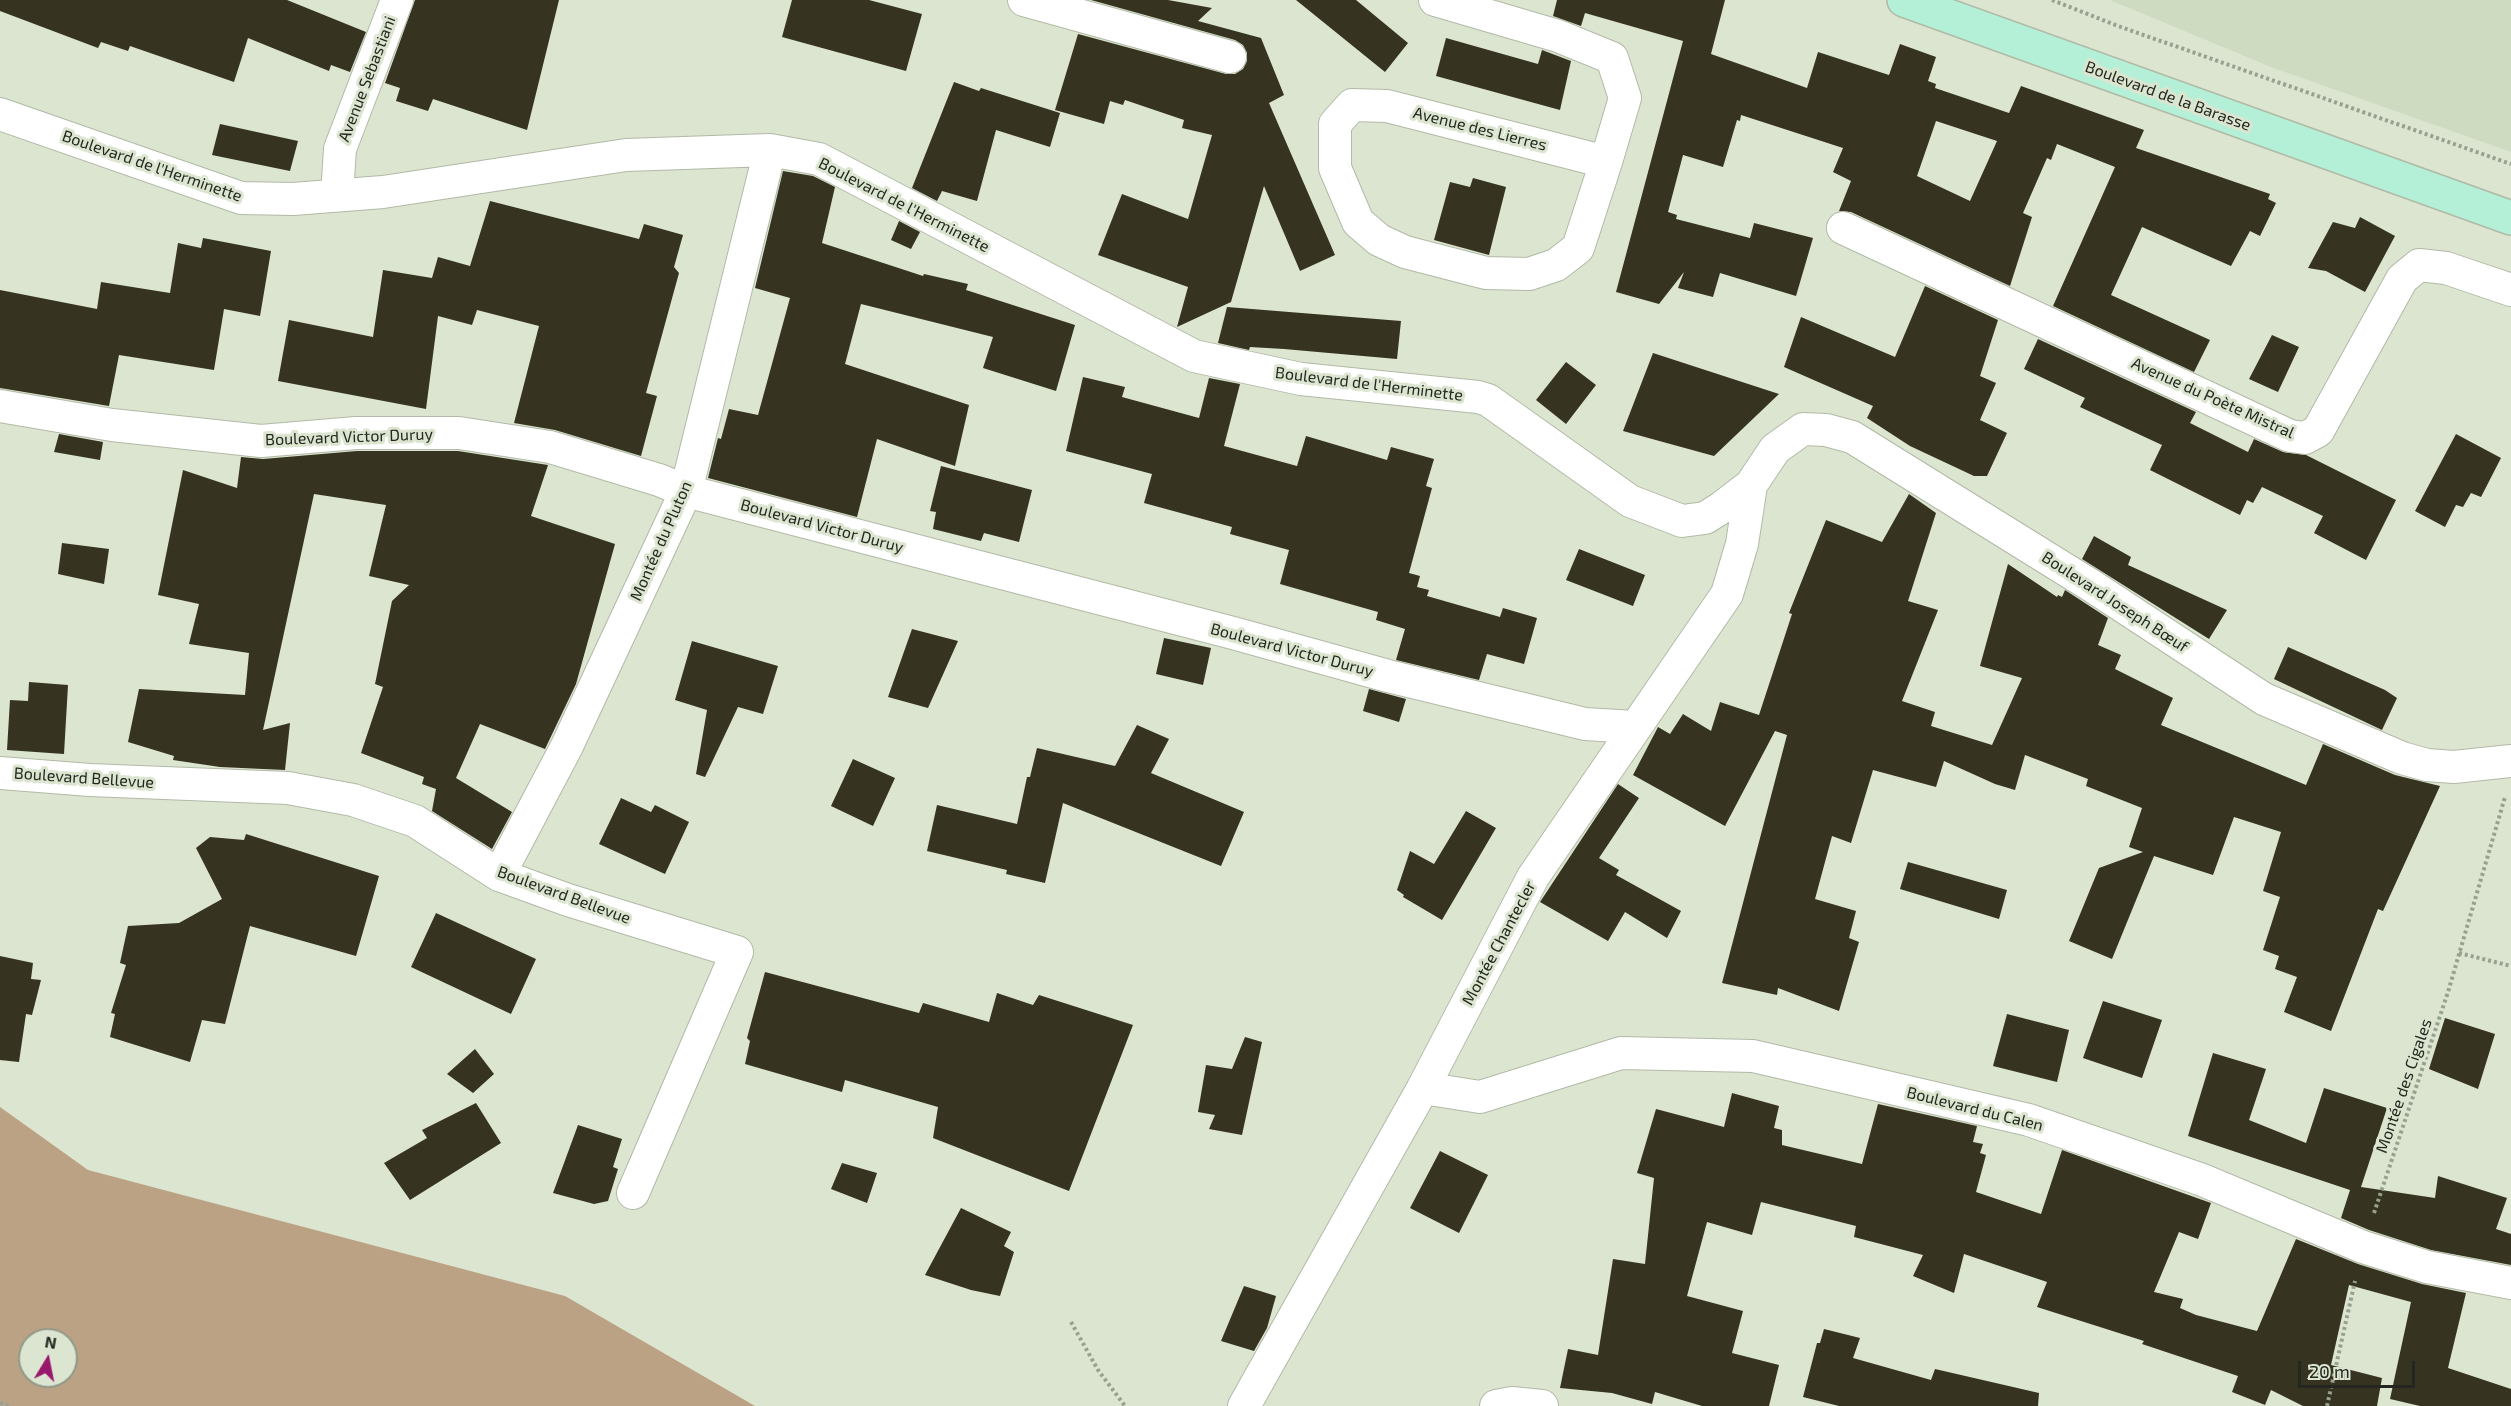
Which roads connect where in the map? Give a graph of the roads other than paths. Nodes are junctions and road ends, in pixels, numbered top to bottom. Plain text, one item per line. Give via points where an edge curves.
1 (397, 0) edge
2 (1024, 0) edge
3 (1435, 0) edge
4 (1904, 0) edge
5 (1230, 57) dead end
6 (0, 114) edge
7 (770, 150) junction
8 (1606, 162) junction
9 (338, 195) junction
10 (2511, 218) edge
11 (1843, 228) dead end
12 (2511, 290) edge
13 (0, 406) edge
14 (1750, 485) junction
15 (686, 491) junction
16 (1634, 727) junction
17 (0, 773) edge
18 (2509, 774) edge
19 (499, 874) junction
20 (1423, 1088) junction
21 (633, 1193) dead end
22 (2511, 1283) edge
23 (1244, 1406) edge
24 (1496, 1406) edge
25 (1542, 1406) edge

1 - 9 street, Avenue Sebastiani via 340,149
2 - 5 street
3 - 8 street via 1558,36 1612,58 1625,98
4 - 10 main road, Boulevard de la Barasse
6 - 9 street, Boulevard de l'Herminette via 242,198 293,200
7 - 9 street, Boulevard de l'Herminette via 626,155 383,192
7 - 14 street, Boulevard de l'Herminette via 819,159 1194,356 1301,379 1488,400 1621,496 1682,521 1705,518
7 - 15 street, Montée du Pluton
8 - 8 street, Avenue des Lierres via 1578,248 1556,265 1529,274 1486,273 1405,252 1379,240 1358,222 1335,168 1335,123 1352,105 1387,105
11 - 12 street, Avenue du Poète Mistral via 2290,436 2305,438 2318,431 2402,279 2419,265 2446,268
13 - 15 street, Boulevard Victor Duruy via 112,425 261,441 356,433 459,433 550,447
14 - 16 street, Montée Chantecler via 1742,544 1726,594
14 - 18 street, Boulevard Joseph Bœuf via 1775,450 1803,429 1852,437 2092,586 2264,699 2402,758 2427,765
15 - 16 street, Boulevard Victor Duruy via 1388,676 1584,724
15 - 19 street, Montée du Pluton via 567,746
16 - 20 street, Montée Chantecler via 1533,877
17 - 19 street, Boulevard Bellevue via 288,788 353,800 415,821
19 - 21 street, Boulevard Bellevue via 568,900 737,952
20 - 22 street, Boulevard du Calen via 1480,1096 1621,1053 1754,1056 2029,1120 2200,1179 2363,1247 2427,1267
20 - 23 street, Montée Chantecler
24 - 25 street

